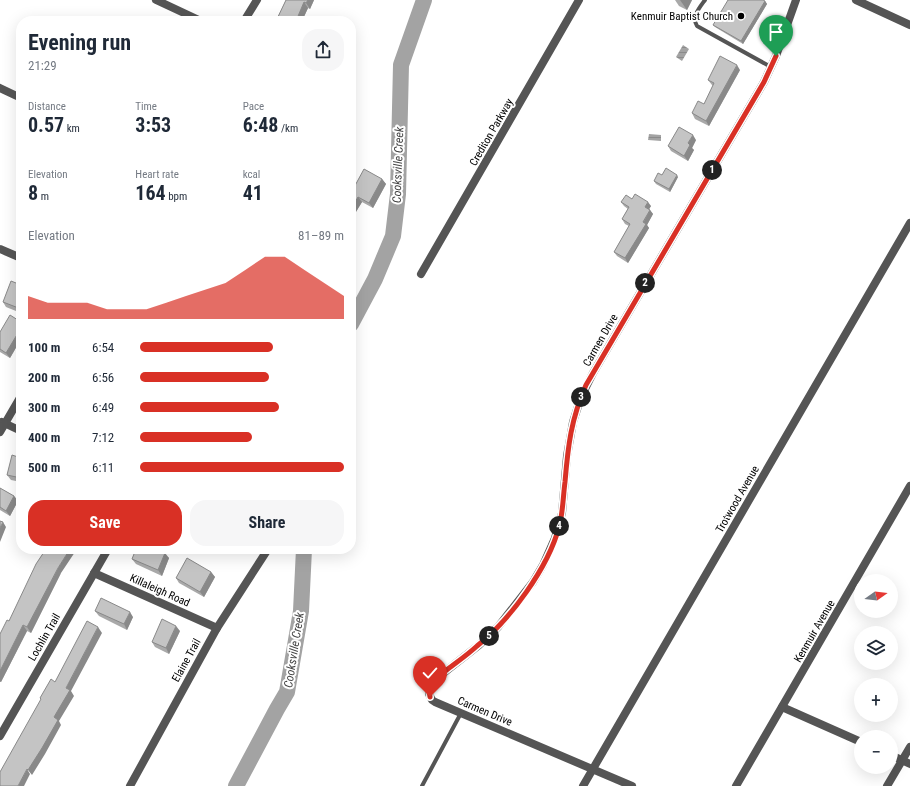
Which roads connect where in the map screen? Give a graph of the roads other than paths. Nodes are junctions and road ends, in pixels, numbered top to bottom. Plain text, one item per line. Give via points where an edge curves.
1 (156, 0) edge
2 (257, 0) edge
3 (579, 0) edge
4 (705, 0) edge
5 (796, 0) edge
6 (856, 0) edge
7 (190, 16) edge
8 (247, 16) edge
9 (910, 25) edge
10 (771, 66) junction
11 (0, 88) edge
12 (16, 96) edge
13 (910, 223) edge
14 (0, 249) edge
15 (16, 256) edge
16 (422, 274) dead end
17 (16, 404) edge
18 (3, 423) edge
19 (16, 429) edge
20 (0, 432) edge
21 (910, 486) edge
22 (105, 554) edge
23 (265, 554) edge
24 (94, 573) junction
25 (217, 628) junction
26 (782, 707) junction
27 (461, 713) junction
28 (0, 736) edge
29 (854, 739) edge
30 (910, 747) edge
31 (906, 762) edge
32 (593, 768) junction
33 (130, 786) edge
34 (422, 786) edge
35 (583, 786) edge
36 (632, 786) edge
37 (736, 786) edge
38 (887, 786) edge

1 - 7 street
2 - 8 street
3 - 16 street, Crediton Parkway
4 - 10 lane via 695,19 697,26
5 - 10 street, Carmen Drive
6 - 9 street
10 - 27 street, Carmen Drive via 584,391 576,410 570,438 559,528 543,565 498,627 437,677 431,685 429,694 432,700
11 - 12 street
13 - 32 street, Trotwood Avenue
14 - 15 street
17 - 18 street
18 - 19 street
18 - 20 street
21 - 26 street, Kenmuir Avenue
22 - 24 street, Lochlin Trail
23 - 25 street, Elaine Trail
24 - 25 street, Killaleigh Road
24 - 28 street, Lochlin Trail
25 - 33 street, Elaine Trail
26 - 29 street
26 - 37 street, Kenmuir Avenue
27 - 32 street, Carmen Drive
27 - 34 lane
30 - 31 street
31 - 38 street
32 - 35 street, Trotwood Avenue
32 - 36 street, Carmen Drive

